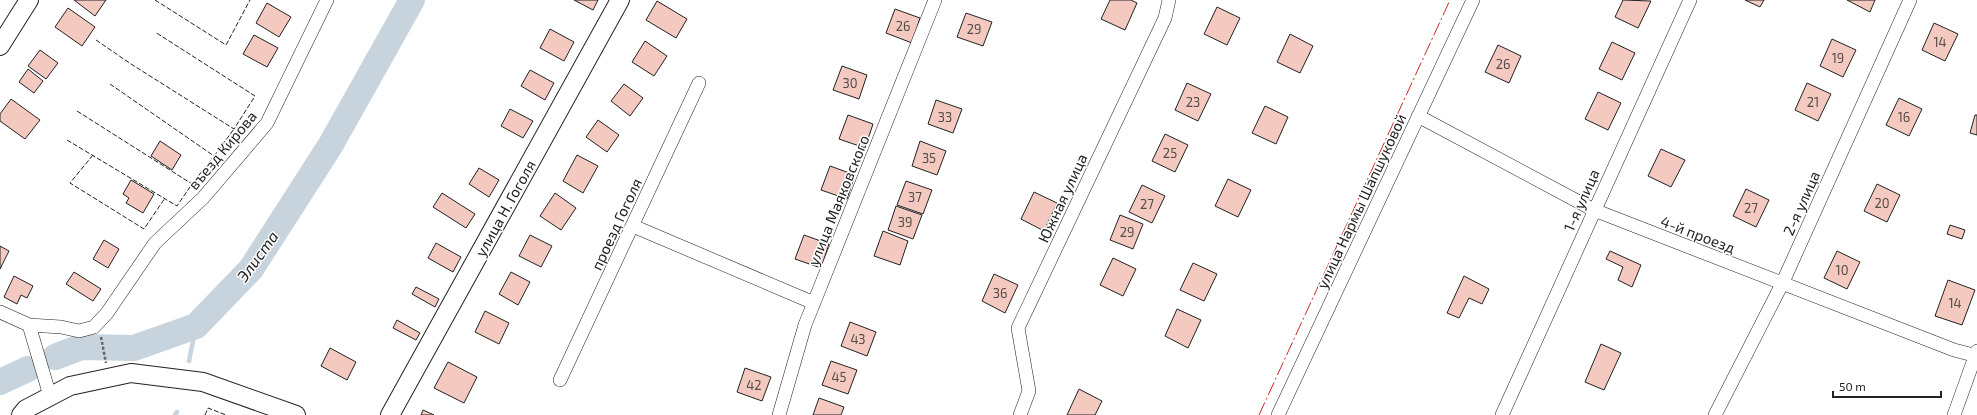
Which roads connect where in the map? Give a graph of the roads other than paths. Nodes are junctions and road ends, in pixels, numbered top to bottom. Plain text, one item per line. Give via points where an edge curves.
1 (29, 0) edge
2 (327, 0) edge
3 (620, 0) edge
4 (935, 0) edge
5 (1169, 0) edge
6 (1473, 0) edge
7 (1690, 0) edge
8 (1910, 0) edge
9 (0, 46) edge
10 (700, 83) dead end
11 (1418, 116) junction
12 (1594, 210) junction
13 (633, 226) junction
14 (1782, 284) junction
15 (814, 303) junction
16 (0, 312) edge
17 (29, 326) junction
18 (1976, 354) edge
19 (560, 380) dead end
20 (50, 396) junction
21 (21, 415) edge
22 (296, 415) edge
23 (390, 415) edge
24 (779, 415) edge
25 (1020, 415) edge
26 (1278, 415) edge
27 (1502, 415) edge
28 (1715, 415) edge
29 (1954, 415) edge

1 - 9 street
2 - 17 street, въезд Кирова via 267,123 204,198 155,243 107,313 94,327 79,331 61,327
3 - 23 street, улица Н. Гоголя
4 - 15 street, улица Маяковского
5 - 25 street, Южная улица via 1165,18 1018,328 1029,391
6 - 11 street, улица Нармы Шапшуковой
7 - 12 street, 1-я улица
8 - 14 street, 2-я улица
10 - 13 street, проезд Гоголя
11 - 12 street, 4-й проезд
11 - 26 street, улица Нармы Шапшуковой
12 - 14 street, 4-й проезд
12 - 27 street, 1-я улица
13 - 15 street
13 - 19 street, проезд Гоголя
14 - 18 street, 4-й проезд via 1954,350
14 - 28 street, 2-я улица
15 - 24 street, улица Маяковского via 805,325
16 - 17 street
17 - 20 street
18 - 29 street
20 - 21 street via 26,409
20 - 22 street via 70,386 131,373 203,382

